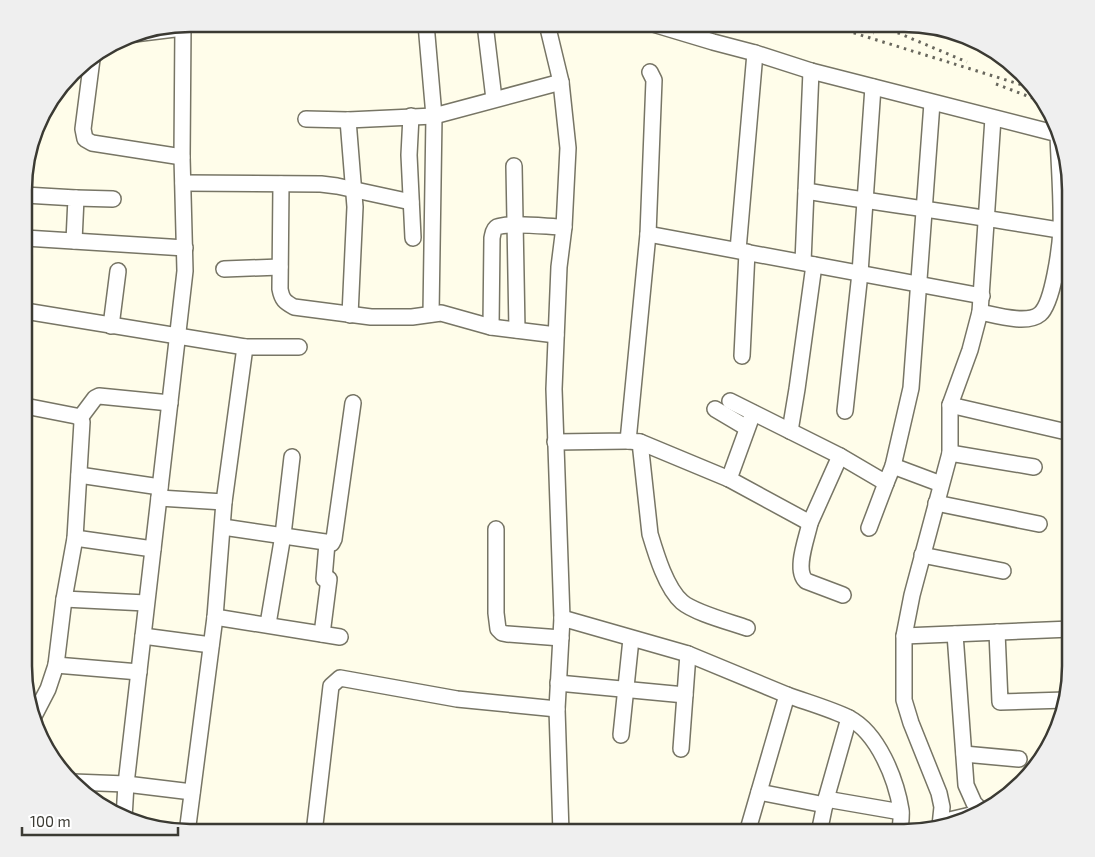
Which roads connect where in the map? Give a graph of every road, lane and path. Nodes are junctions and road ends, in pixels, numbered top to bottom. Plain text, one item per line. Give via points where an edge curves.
1 (183, 33) edge
2 (427, 33) edge
3 (486, 33) edge
4 (549, 33) edge
5 (683, 33) edge
6 (755, 53) junction
7 (91, 68) edge
8 (811, 71) junction
9 (650, 72) dead end
10 (561, 82) junction
11 (874, 87) junction
12 (494, 99) junction
13 (932, 103) junction
14 (411, 116) junction
15 (434, 116) junction
16 (993, 118) junction
17 (306, 119) dead end
18 (348, 120) junction
19 (1051, 132) edge
20 (182, 157) junction
21 (514, 166) dead end
22 (183, 183) junction
23 (281, 184) junction
24 (354, 190) junction
25 (806, 191) junction
26 (33, 195) edge
27 (76, 198) junction
28 (113, 199) dead end
29 (866, 200) junction
30 (412, 202) junction
31 (924, 210) junction
32 (987, 218) junction
33 (515, 225) junction
34 (564, 227) junction
35 (1062, 230) edge
36 (648, 234) junction
37 (33, 238) edge
38 (413, 238) dead end
39 (74, 241) junction
40 (185, 248) junction
41 (1062, 248) edge
42 (742, 251) junction
43 (809, 264) junction
44 (280, 267) junction
45 (224, 269) dead end
46 (118, 271) dead end
47 (860, 273) junction
48 (919, 284) junction
49 (982, 296) junction
50 (33, 312) edge
51 (980, 312) junction
52 (431, 314) junction
53 (350, 316) junction
54 (111, 326) junction
55 (491, 326) junction
56 (517, 330) junction
57 (176, 336) junction
58 (556, 336) junction
59 (245, 347) junction
60 (299, 347) dead end
61 (742, 356) dead end
62 (730, 401) dead end
63 (170, 403) junction
64 (353, 403) dead end
65 (950, 405) junction
66 (33, 408) edge
67 (716, 409) dead end
68 (845, 411) dead end
69 (753, 413) junction
70 (80, 418) junction
71 (747, 428) junction
72 (790, 431) junction
73 (1062, 431) edge
74 (555, 442) junction
75 (634, 442) junction
76 (950, 453) junction
77 (840, 456) junction
78 (292, 457) dead end
79 (893, 466) junction
80 (1034, 467) dead end
81 (79, 475) junction
82 (729, 479) junction
83 (886, 483) junction
84 (941, 484) junction
85 (160, 493) junction
86 (224, 502) junction
87 (936, 503) junction
88 (810, 523) junction
89 (1039, 524) dead end
90 (223, 527) junction
91 (869, 528) dead end
92 (496, 529) dead end
93 (283, 535) junction
94 (75, 538) junction
95 (327, 543) junction
96 (153, 549) junction
97 (922, 555) junction
98 (1003, 571) dead end
99 (843, 595) dead end
100 (64, 599) junction
101 (146, 603) junction
102 (215, 617) junction
103 (562, 618) junction
104 (268, 624) junction
105 (747, 628) dead end
106 (1062, 629) edge
107 (997, 632) junction
108 (322, 634) junction
109 (955, 634) junction
110 (143, 636) junction
111 (904, 636) junction
112 (340, 637) dead end
113 (561, 638) junction
114 (631, 639) junction
115 (211, 645) junction
116 (688, 654) junction
117 (56, 665) junction
118 (139, 672) junction
119 (558, 683) junction
120 (626, 689) junction
121 (685, 695) junction
122 (787, 695) junction
123 (1058, 700) edge
124 (38, 708) edge
125 (557, 709) junction
126 (849, 718) junction
127 (621, 735) dead end
128 (681, 749) dead end
129 (964, 754) junction
130 (1019, 759) dead end
131 (83, 782) edge
132 (126, 784) junction
133 (192, 792) junction
134 (759, 792) junction
135 (826, 802) junction
136 (977, 806) edge
137 (125, 809) edge
138 (901, 812) junction
139 (941, 820) edge
140 (188, 824) edge
141 (315, 824) edge
142 (561, 824) edge
143 (750, 824) edge
144 (821, 824) edge
145 (900, 824) edge

1 - 20 street
2 - 15 street
3 - 12 street
4 - 10 street
5 - 6 street
6 - 8 street
6 - 42 street
7 - 20 street via 83,129 85,139 92,143
8 - 11 street
8 - 25 street
9 - 36 street via 654,80
10 - 12 street
10 - 34 street via 568,148
11 - 13 street
11 - 29 street
12 - 15 street
13 - 16 street
13 - 31 street
14 - 15 street
14 - 18 street
14 - 30 street
15 - 52 street
16 - 19 street
16 - 32 street
17 - 18 street
18 - 24 street
20 - 22 street
21 - 33 street
22 - 23 street
22 - 40 street
23 - 24 street via 320,184
23 - 44 street
24 - 30 street
24 - 53 street
25 - 29 street
25 - 43 street
26 - 27 street
27 - 28 street
27 - 39 street
29 - 31 street
29 - 47 street
30 - 38 street
31 - 32 street
31 - 48 street
32 - 35 street
32 - 49 street
33 - 34 street
33 - 55 street via 497,227 492,238
33 - 56 street
34 - 58 street
36 - 42 street
36 - 75 street
37 - 39 street
39 - 40 street
40 - 57 street
41 - 51 street via 1052,292 1040,314 1021,319
42 - 43 street
42 - 61 street
43 - 47 street
43 - 72 street via 798,389
44 - 45 street
44 - 53 street via 281,298 285,302 294,307
46 - 54 street
47 - 48 street
47 - 68 street
48 - 49 street
48 - 79 street via 910,388
49 - 51 street
50 - 54 street
51 - 65 street
52 - 53 street via 391,318
52 - 55 street
54 - 57 street
55 - 56 street
56 - 58 street
57 - 59 street
57 - 63 street
58 - 74 street
59 - 60 street
59 - 86 street
62 - 69 street
63 - 70 street via 99,396
63 - 85 street
64 - 95 street via 334,539
65 - 73 street
65 - 76 street
66 - 70 street
67 - 71 street
69 - 71 street
69 - 72 street
70 - 81 street
71 - 82 street
72 - 77 street
74 - 75 street
74 - 103 street
75 - 82 street
75 - 105 street via 654,548 669,584 682,602 692,608
76 - 80 street
76 - 84 street
77 - 83 street
77 - 88 street
78 - 93 street
79 - 83 street
79 - 84 street
81 - 85 street
81 - 94 street
82 - 88 street
83 - 91 street
84 - 87 street
85 - 86 street
85 - 96 street
86 - 90 street
87 - 89 street
87 - 97 street
88 - 99 street via 800,566 802,578
90 - 93 street
90 - 102 street
92 - 113 street via 498,629 507,634
93 - 95 street
93 - 104 street
94 - 96 street
94 - 100 street
95 - 108 street
96 - 101 street
97 - 98 street
97 - 111 street
100 - 101 street
100 - 117 street
101 - 110 street
102 - 104 street
102 - 115 street
103 - 113 street
103 - 114 street
104 - 108 street
106 - 107 street
107 - 109 street
107 - 123 street via 1000,702
108 - 112 street
109 - 111 street
109 - 129 street
110 - 115 street
110 - 118 street
111 - 139 street via 904,700 939,793
113 - 119 street
114 - 116 street
114 - 120 street
115 - 133 street
116 - 121 street
116 - 122 street
117 - 118 street
117 - 124 street
118 - 132 street
119 - 120 street
119 - 125 street
120 - 121 street
120 - 127 street
121 - 128 street
122 - 126 street
122 - 134 street
125 - 141 street via 457,699 340,678 331,686
125 - 142 street
126 - 135 street
126 - 138 street via 862,728 882,756 893,777
129 - 130 street
129 - 136 street via 966,785
131 - 132 street
132 - 133 street
132 - 137 street
133 - 140 street
134 - 135 street
134 - 143 street
135 - 138 street
135 - 144 street
138 - 145 street

